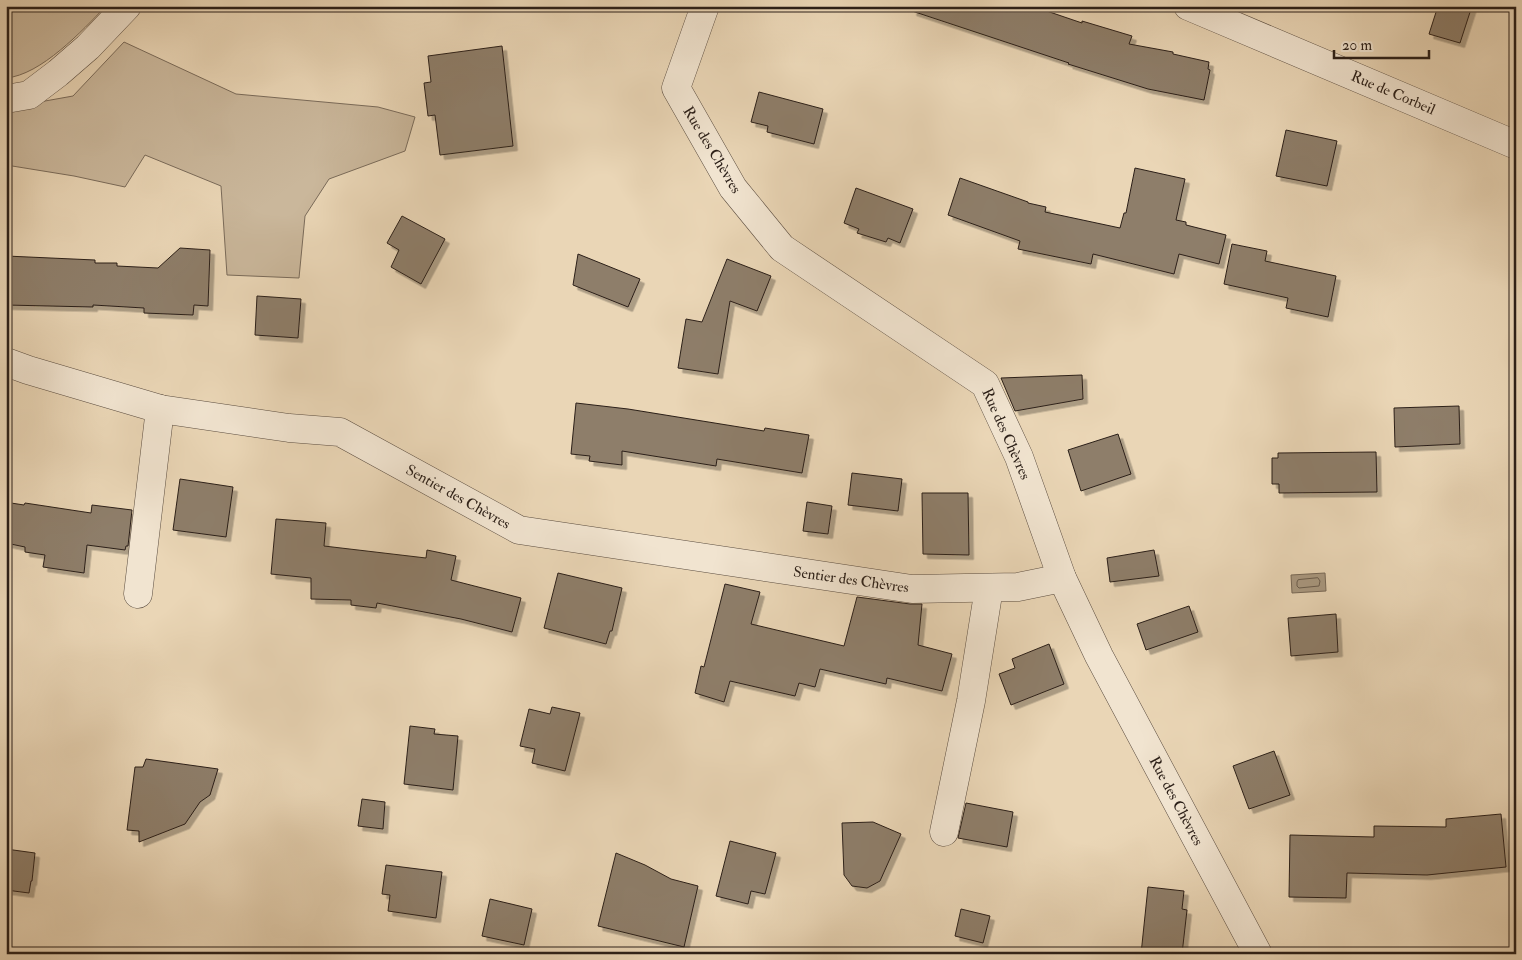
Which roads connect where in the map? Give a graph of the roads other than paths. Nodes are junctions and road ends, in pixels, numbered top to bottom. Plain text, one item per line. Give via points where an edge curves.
1 (127, 6) edge
2 (706, 6) edge
3 (1188, 6) edge
4 (6, 99) edge
5 (1516, 145) edge
6 (12, 370) edge
7 (160, 409) junction
8 (1062, 578) junction
9 (989, 588) junction
10 (138, 594) dead end
11 (944, 832) dead end
12 (1258, 954) edge

1 - 4 street via 88,47 30,95
2 - 8 street, Rue des Chèvres via 676,88 733,188 782,248 985,384 1019,457
3 - 5 street, Rue de Corbeil
6 - 7 street, Sentier des Chèvres
7 - 9 street, Sentier des Chèvres via 340,432 519,530 912,589
7 - 10 street
8 - 9 street, Sentier des Chèvres via 1018,587
8 - 12 street, Rue des Chèvres via 1099,656
9 - 11 street via 971,701

